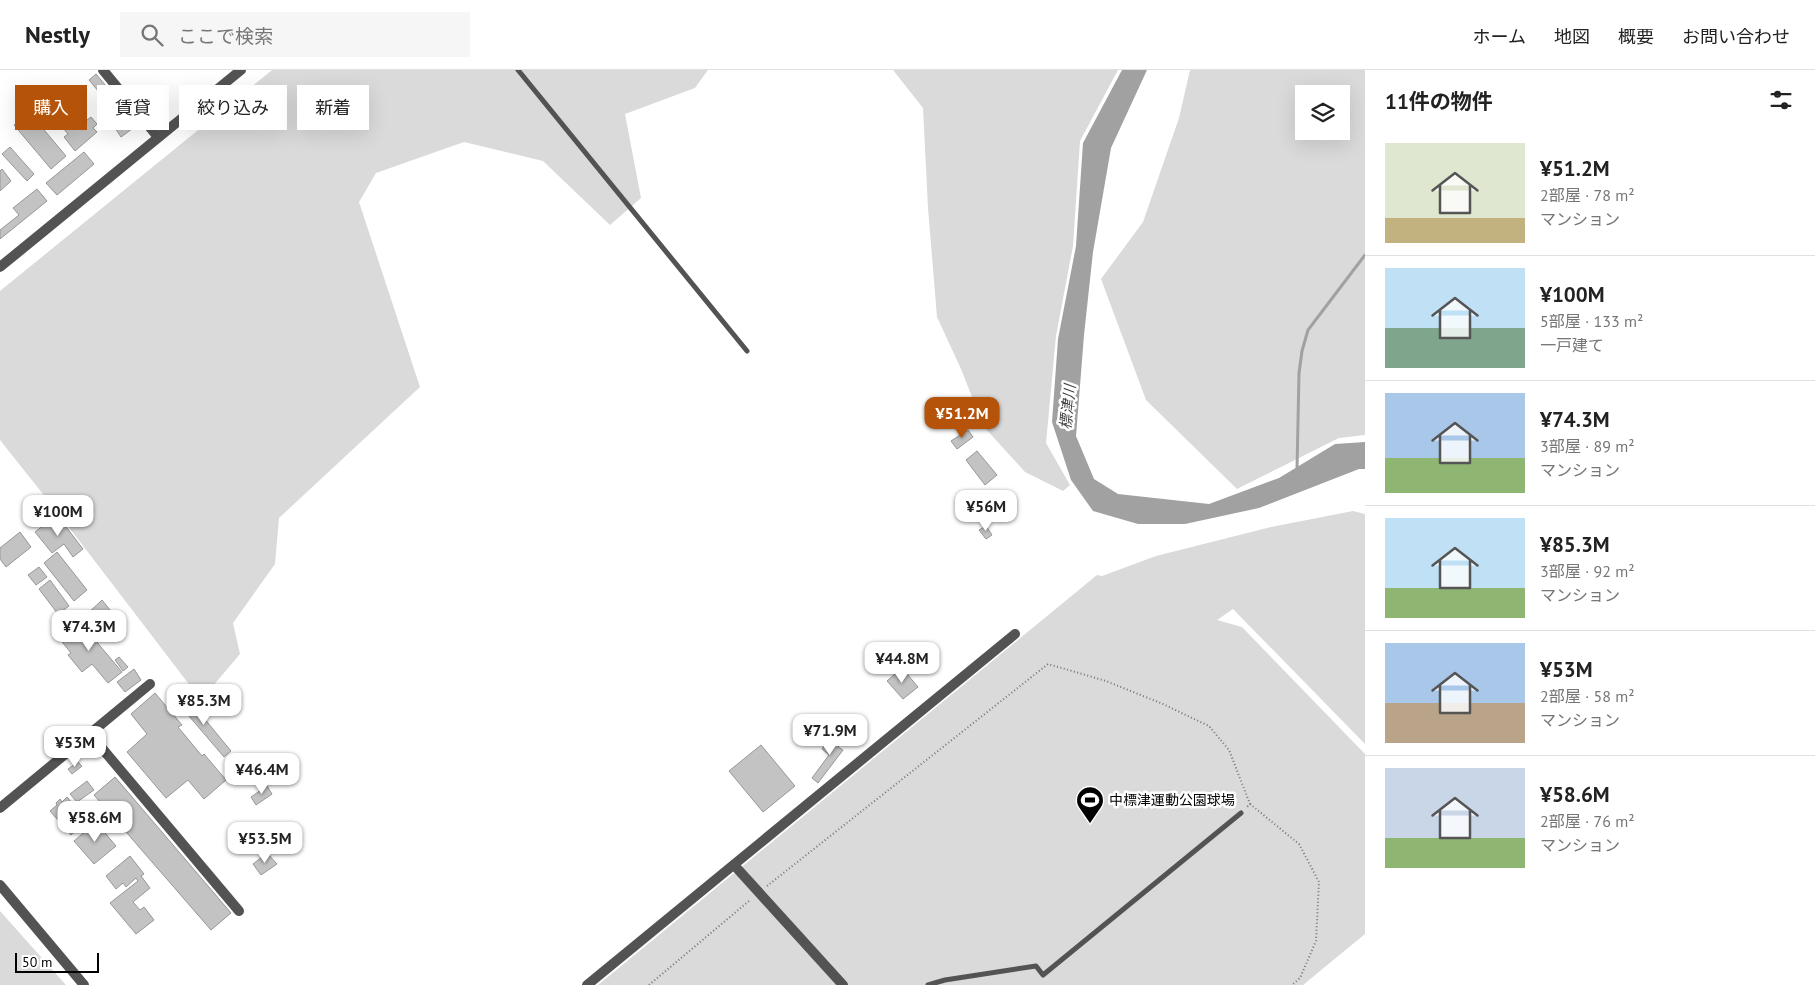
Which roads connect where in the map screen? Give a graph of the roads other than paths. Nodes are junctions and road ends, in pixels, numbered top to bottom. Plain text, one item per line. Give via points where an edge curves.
1 (103, 70) edge
2 (241, 70) edge
3 (518, 70) edge
4 (158, 138) junction
5 (0, 267) edge
6 (748, 351) dead end
7 (1014, 634) dead end
8 (150, 684) dead end
9 (90, 734) junction
10 (0, 808) edge
11 (1241, 813) road end
12 (734, 865) junction
13 (0, 884) edge
14 (239, 911) dead end
15 (84, 985) edge
16 (587, 985) edge
17 (843, 985) edge
18 (928, 985) edge

1 - 4 street
2 - 4 street
3 - 6 lane
4 - 5 street
7 - 12 street
8 - 9 street
9 - 10 street
9 - 14 street
11 - 18 lane via 1043,975 1036,966
12 - 16 street
12 - 17 street
13 - 15 street

